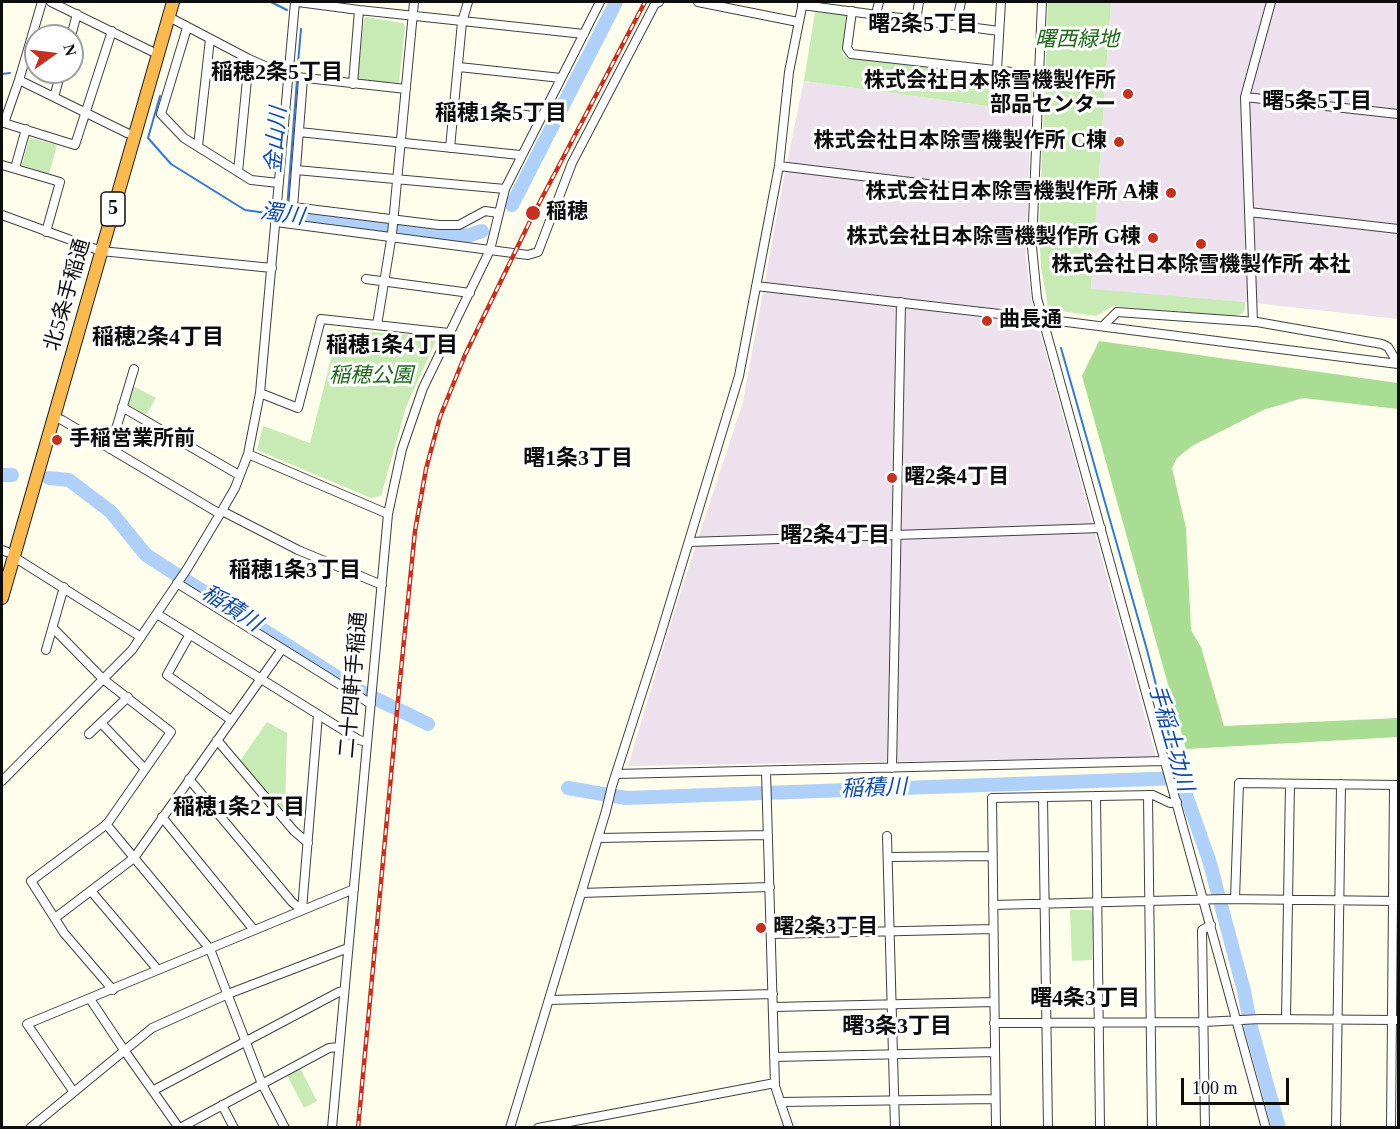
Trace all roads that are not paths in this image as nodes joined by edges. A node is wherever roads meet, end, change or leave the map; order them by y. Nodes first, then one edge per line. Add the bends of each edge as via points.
1 (42, 2) edge
2 (51, 2) edge
3 (165, 2) edge
4 (173, 2) edge
5 (296, 2) edge
6 (414, 2) edge
7 (468, 2) edge
8 (600, 2) edge
9 (659, 2) edge
10 (698, 2) edge
11 (879, 2) edge
12 (919, 2) edge
13 (961, 2) edge
14 (1000, 2) edge
15 (1042, 2) edge
16 (1271, 2) edge
17 (803, 3) edge
18 (838, 6) edge
19 (359, 10) junction
20 (852, 11) junction
21 (77, 14) junction
22 (876, 14) junction
23 (412, 16) junction
24 (169, 17) junction
25 (916, 20) junction
26 (462, 22) junction
27 (798, 22) junction
28 (74, 24) edge
29 (956, 25) junction
30 (187, 28) junction
31 (112, 31) junction
32 (999, 31) junction
33 (584, 34) junction
34 (210, 39) junction
35 (151, 51) junction
36 (249, 59) junction
37 (459, 67) junction
38 (997, 70) junction
39 (1039, 75) junction
40 (297, 78) junction
41 (561, 78) junction
42 (19, 80) junction
43 (58, 84) edge
44 (353, 84) junction
45 (406, 88) junction
46 (54, 97) junction
47 (1245, 97) junction
48 (455, 106) junction
49 (85, 112) junction
50 (1398, 114) edge
51 (541, 117) junction
52 (26, 129) junction
53 (128, 132) junction
54 (299, 132) junction
55 (401, 143) junction
56 (198, 146) junction
57 (450, 148) junction
58 (520, 155) junction
59 (2, 165) edge
60 (779, 166) junction
61 (15, 168) junction
62 (296, 170) junction
63 (238, 172) junction
64 (397, 180) junction
65 (279, 183) junction
66 (505, 189) junction
67 (1034, 198) junction
68 (1249, 212) junction
69 (498, 213) junction
70 (2, 215) edge
71 (276, 216) junction
72 (393, 222) junction
73 (1398, 229) edge
74 (46, 232) junction
75 (392, 236) junction
76 (97, 250) junction
77 (490, 250) junction
78 (272, 268) junction
79 (366, 279) dead end
80 (385, 281) junction
81 (756, 286) junction
82 (470, 293) junction
83 (901, 302) junction
84 (1043, 319) junction
85 (1253, 322) junction
86 (377, 325) junction
87 (1103, 326) junction
88 (449, 333) junction
89 (1398, 364) edge
90 (134, 369) dead end
91 (260, 393) junction
92 (122, 407) junction
93 (54, 417) junction
94 (110, 449) junction
95 (248, 454) junction
96 (239, 475) junction
97 (221, 513) junction
98 (388, 514) junction
99 (1101, 528) junction
100 (897, 534) junction
101 (689, 542) junction
102 (7, 553) edge
103 (2, 570) edge
104 (178, 582) junction
105 (382, 585) junction
106 (64, 587) junction
107 (2, 598) edge
108 (157, 614) junction
109 (52, 628) junction
110 (190, 634) junction
111 (141, 637) junction
112 (282, 649) junction
113 (46, 650) dead end
114 (260, 678) junction
115 (103, 679) junction
116 (128, 697) junction
117 (371, 702) junction
118 (318, 715) junction
119 (231, 720) junction
120 (101, 723) junction
121 (89, 734) dead end
122 (217, 740) junction
123 (367, 742) junction
124 (1165, 762) junction
125 (892, 768) junction
126 (145, 769) junction
127 (766, 771) junction
128 (616, 774) junction
129 (189, 779) junction
130 (2, 781) edge
131 (1290, 784) junction
132 (1341, 784) junction
133 (1396, 784) edge
134 (1148, 795) junction
135 (1096, 796) junction
136 (1043, 797) junction
137 (1177, 802) junction
138 (162, 817) junction
139 (106, 824) junction
140 (768, 835) junction
141 (887, 836) dead end
142 (598, 838) junction
143 (308, 843) junction
144 (992, 856) junction
145 (888, 857) junction
146 (134, 858) junction
147 (770, 887) junction
148 (354, 889) junction
149 (91, 891) junction
150 (581, 893) junction
151 (1231, 899) junction
152 (1207, 900) junction
153 (1287, 900) junction
154 (1339, 901) junction
155 (1396, 901) edge
156 (1150, 902) junction
157 (1045, 903) junction
158 (1097, 903) junction
159 (993, 905) junction
160 (302, 910) junction
161 (55, 918) junction
162 (1211, 925) junction
163 (993, 929) junction
164 (254, 930) junction
165 (890, 932) junction
166 (771, 934) junction
167 (348, 948) junction
168 (210, 949) junction
169 (158, 970) junction
170 (113, 990) junction
171 (344, 991) junction
172 (228, 994) junction
173 (773, 994) junction
174 (90, 999) junction
175 (549, 1000) junction
176 (994, 1002) junction
177 (892, 1005) junction
178 (773, 1007) junction
179 (1286, 1019) junction
180 (1240, 1020) junction
181 (1337, 1020) junction
182 (1395, 1020) edge
183 (1046, 1022) junction
184 (1098, 1022) junction
185 (1152, 1022) junction
186 (1204, 1022) junction
187 (994, 1023) junction
188 (246, 1041) junction
189 (339, 1047) junction
190 (124, 1050) junction
191 (995, 1052) junction
192 (893, 1054) junction
193 (774, 1057) junction
194 (775, 1083) junction
195 (262, 1084) junction
196 (154, 1090) junction
197 (73, 1091) junction
198 (995, 1099) junction
199 (894, 1101) junction
200 (780, 1102) junction
201 (222, 1105) junction
202 (30, 1128) edge
203 (180, 1128) edge
204 (234, 1128) edge
205 (285, 1128) edge
206 (332, 1128) edge
207 (510, 1128) edge
208 (538, 1128) edge
209 (789, 1128) edge
210 (895, 1128) edge
211 (996, 1128) edge
212 (1048, 1128) edge
213 (1100, 1128) edge
214 (1152, 1128) edge
215 (1205, 1128) edge
216 (1266, 1128) edge
217 (1336, 1128) edge
218 (1391, 1128) edge

1 - 42 street
2 - 21 street
3 - 35 highway, 北5条手稲通 / 5
4 - 24 highway, 北5条手稲通 / 5
5 - 19 street
5 - 40 street
6 - 23 street
7 - 26 street
8 - 33 street, 二十四軒手稲通
9 - 77 street via 572,163 538,252 528,255
10 - 27 street
11 - 22 street
12 - 25 street
13 - 29 street
14 - 32 street
15 - 39 street
16 - 47 street
17 - 18 street
17 - 27 street
18 - 20 street
19 - 23 street
19 - 44 street
20 - 22 street
20 - 38 street via 847,48 852,54
21 - 28 street
21 - 31 street
22 - 25 street
23 - 26 street
23 - 45 street
24 - 30 street
24 - 76 highway, 北5条手稲通 / 5
25 - 29 street
26 - 33 street
26 - 37 street
27 - 60 street
29 - 32 street
30 - 34 street
30 - 56 street via 161,114 184,138
31 - 35 street
31 - 49 street
32 - 38 street
33 - 41 street, 二十四軒手稲通
34 - 36 street
34 - 56 street
35 - 53 highway, 北5条手稲通 / 5
36 - 40 street
36 - 63 street
37 - 41 street
37 - 48 street
38 - 39 street
39 - 67 street
40 - 44 street
40 - 54 street
40 - 65 street
41 - 51 street, 二十四軒手稲通
42 - 46 street
42 - 52 street via 4,123
43 - 46 street
44 - 45 street
45 - 55 street
46 - 49 street
47 - 50 street
47 - 68 street
48 - 51 street
48 - 57 street
49 - 52 street via 75,145
49 - 53 street
51 - 58 street, 二十四軒手稲通
52 - 61 street
53 - 76 highway, 北5条手稲通 / 5
54 - 55 street
54 - 62 street
55 - 57 street
55 - 64 street
56 - 63 street
57 - 58 street
58 - 66 street, 二十四軒手稲通
59 - 61 street
60 - 67 street
60 - 81 street
61 - 74 street via 60,182
62 - 64 street
62 - 72 street via 293,207
63 - 65 street via 251,180
64 - 66 street
64 - 72 street
65 - 71 street
66 - 69 street, 二十四軒手稲通
67 - 84 street via 1032,247
68 - 73 street
68 - 85 street
69 - 72 street via 485,211 459,225
69 - 77 street, 二十四軒手稲通
70 - 74 street
71 - 75 street
71 - 78 street
72 - 75 street
74 - 76 street
75 - 77 street
75 - 80 street
76 - 78 street
76 - 93 highway, 北5条手稲通 / 5
76 - 102 highway, 北5条手稲通 / 5
77 - 82 street, 二十四軒手稲通
78 - 91 street
79 - 80 street
80 - 82 street
80 - 86 street
81 - 83 street
81 - 101 street via 739,376
82 - 88 street, 二十四軒手稲通
83 - 84 street
83 - 100 street
84 - 87 street
84 - 99 street
85 - 87 street via 1117,312
85 - 89 street via 1382,344
86 - 88 street
86 - 91 street via 321,319 298,408
87 - 89 street
88 - 98 street, 二十四軒手稲通 via 423,387 402,449
90 - 92 street
91 - 95 street
92 - 94 street
92 - 96 street
93 - 94 street
93 - 102 highway, 北5条手稲通 / 5
94 - 97 street
95 - 96 street
95 - 98 street
96 - 97 street
97 - 104 street
97 - 105 street
98 - 105 street, 二十四軒手稲通
99 - 100 street
99 - 124 street
100 - 101 street
100 - 125 street
101 - 128 street
102 - 103 highway, 北5条手稲通 / 5
102 - 106 street
102 - 107 highway, 北5条手稲通 / 5
104 - 108 street
104 - 112 street
105 - 117 street, 二十四軒手稲通
106 - 109 street
106 - 111 street
108 - 110 street
108 - 111 street
109 - 113 street
109 - 115 street
110 - 114 street
110 - 119 street via 167,675
111 - 115 street
112 - 114 street
112 - 117 street
114 - 118 street
114 - 119 street
115 - 116 street
115 - 130 street
116 - 120 street
116 - 126 street via 171,732
117 - 123 street, 二十四軒手稲通
118 - 123 street
118 - 143 street
119 - 122 street
120 - 121 street
120 - 126 street
122 - 129 street
122 - 143 street
123 - 148 street, 二十四軒手稲通
124 - 125 street
124 - 137 street
125 - 127 street
126 - 139 street
127 - 128 street
127 - 140 street
128 - 142 street
129 - 138 street
129 - 160 street
131 - 132 street
131 - 151 street via 1239,783
131 - 153 street
132 - 133 street
132 - 154 street
133 - 155 street
134 - 135 street
134 - 137 street
134 - 156 street
135 - 136 street
135 - 158 street
136 - 144 street via 992,798
136 - 157 street
137 - 152 street
138 - 146 street
138 - 164 street
139 - 146 street
139 - 161 street via 31,880
140 - 142 street
140 - 147 street
141 - 145 street
142 - 150 street
143 - 160 street
144 - 145 street
144 - 159 street
145 - 165 street
146 - 149 street
146 - 168 street
147 - 150 street
147 - 166 street
148 - 160 street
148 - 167 street, 二十四軒手稲通
149 - 161 street
149 - 169 street
150 - 175 street
151 - 152 street
151 - 153 street
152 - 156 street
152 - 162 street
153 - 154 street
153 - 179 street
154 - 155 street
154 - 181 street
155 - 182 street
156 - 158 street
156 - 185 street
157 - 158 street
157 - 159 street
157 - 183 street
158 - 184 street
159 - 163 street
160 - 164 street
161 - 170 street
162 - 180 street
162 - 186 street via 1202,930
163 - 165 street
163 - 176 street
164 - 168 street
165 - 166 street
165 - 177 street
166 - 173 street
167 - 171 street, 二十四軒手稲通
167 - 172 street
168 - 169 street
168 - 172 street
169 - 170 street
170 - 174 street
171 - 188 street
171 - 189 street, 二十四軒手稲通
172 - 188 street
172 - 190 street via 152,1028
173 - 175 street
173 - 178 street
174 - 190 street
174 - 197 street via 27,1024
175 - 207 street
176 - 177 street
176 - 187 street
177 - 178 street
177 - 192 street
178 - 193 street
179 - 180 street
179 - 181 street
180 - 186 street
180 - 216 street
181 - 182 street
181 - 217 street
182 - 218 street
183 - 184 street
183 - 187 street
183 - 212 street
184 - 185 street
184 - 213 street
185 - 186 street
185 - 214 street
186 - 215 street
187 - 191 street
188 - 195 street
188 - 196 street
189 - 195 street via 329,1048
189 - 206 street, 二十四軒手稲通
190 - 196 street
190 - 197 street
191 - 192 street
191 - 198 street
192 - 193 street
192 - 199 street
193 - 194 street
194 - 200 street
194 - 208 street
195 - 201 street
195 - 205 street
196 - 203 street
197 - 202 street
198 - 199 street
198 - 211 street
199 - 200 street
199 - 210 street
200 - 209 street
201 - 203 street
201 - 204 street

